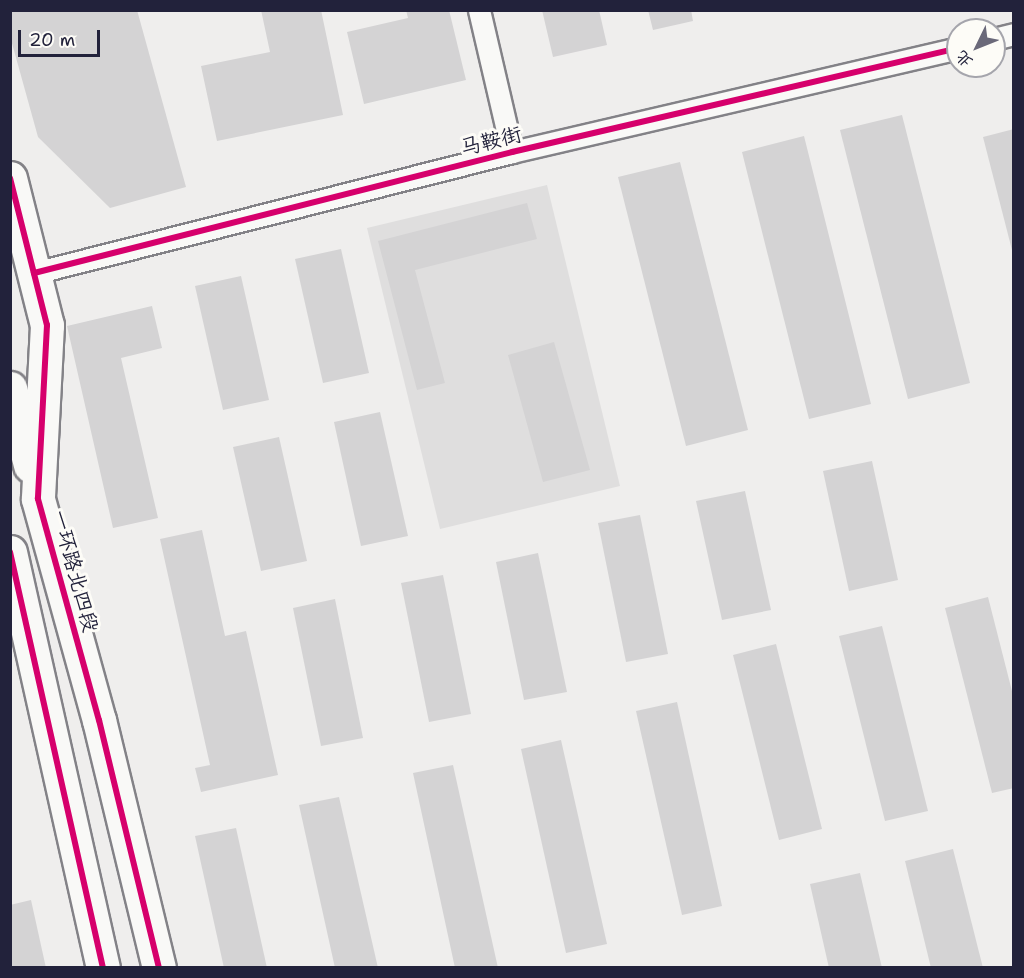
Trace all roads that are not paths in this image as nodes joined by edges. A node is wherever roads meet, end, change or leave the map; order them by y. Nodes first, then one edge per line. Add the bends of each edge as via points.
1 (479, 10) edge
2 (946, 51) edge
3 (512, 152) junction
4 (10, 178) edge
5 (34, 273) junction
6 (10, 388) edge
7 (38, 499) junction
8 (10, 552) edge
9 (103, 968) edge
10 (159, 968) edge

1 - 3 street
2 - 3 street, 马鞍街
3 - 5 street, 马鞍街
4 - 5 main road, 一环路北四段
5 - 7 main road, 一环路北四段 via 47,325
6 - 7 main road
7 - 10 main road, 一环路北四段 via 99,720
8 - 9 main road

